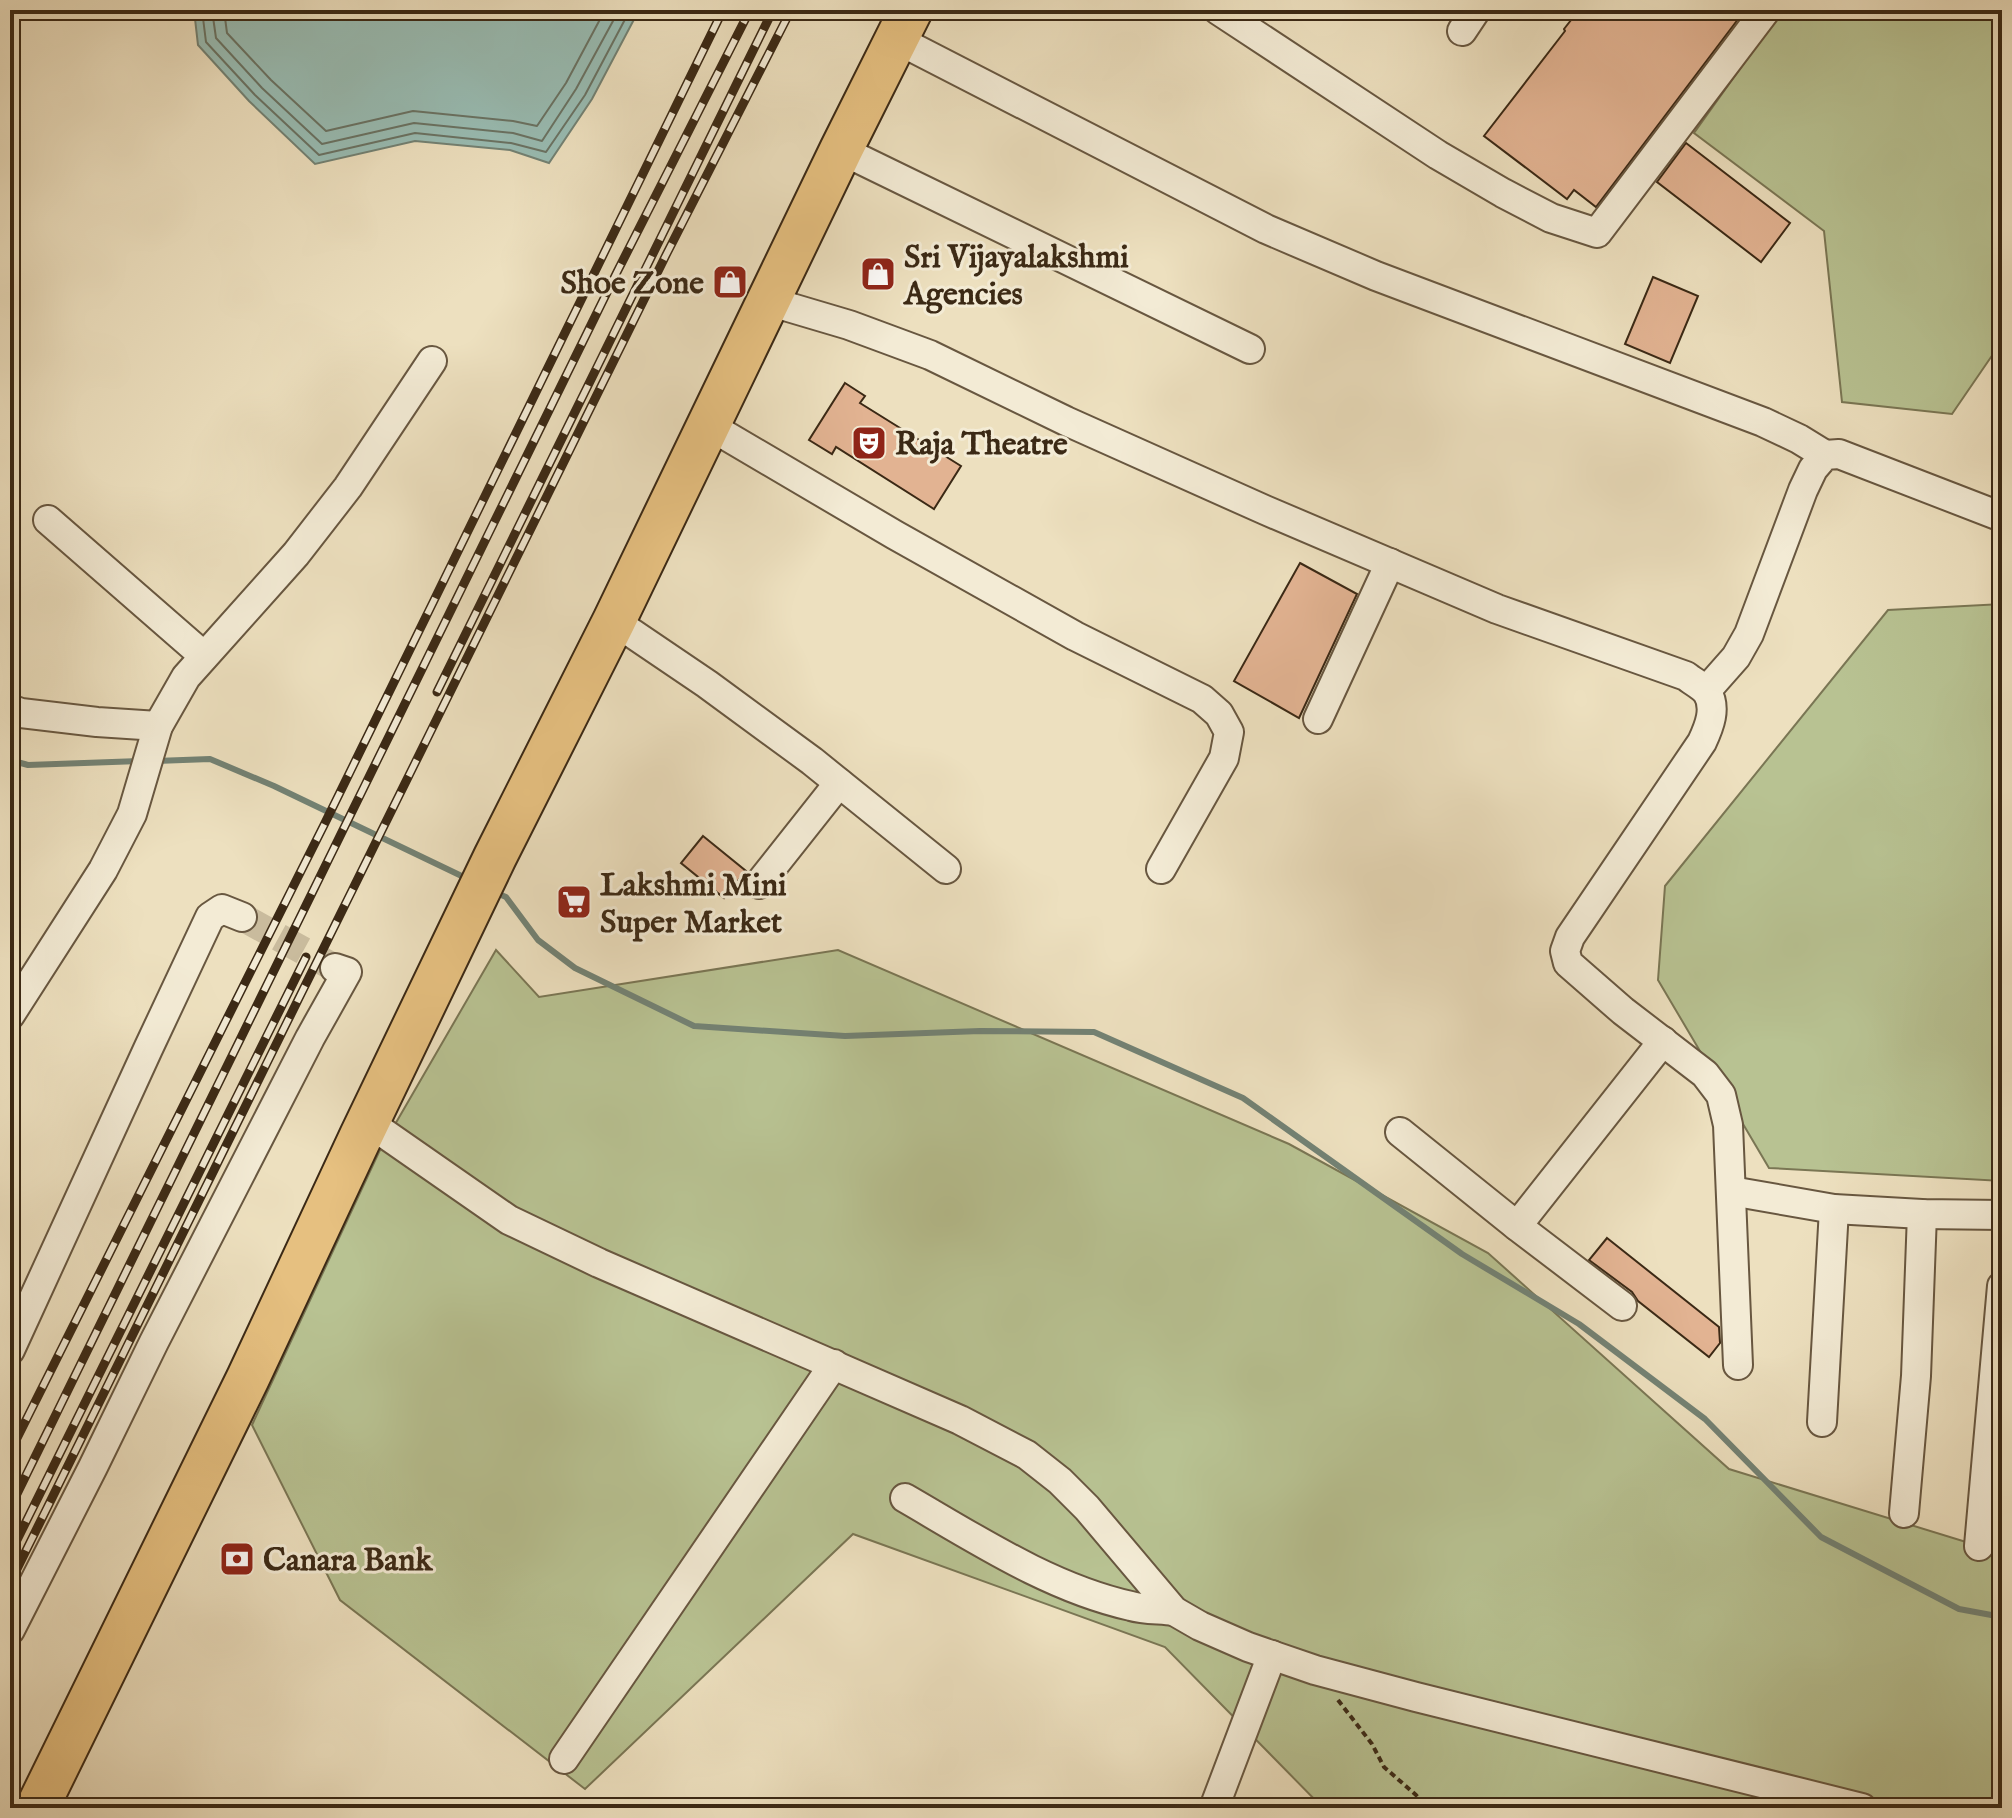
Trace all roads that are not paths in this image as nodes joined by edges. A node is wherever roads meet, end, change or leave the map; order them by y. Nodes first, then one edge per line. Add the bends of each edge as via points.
1 (1218, 10) edge
2 (1766, 10) edge
3 (903, 24) edge
4 (841, 150) junction
5 (768, 301) junction
6 (1250, 349) dead end
7 (432, 361) dead end
8 (708, 425) junction
9 (1825, 455) junction
10 (2002, 517) edge
11 (48, 520) dead end
12 (1390, 563) junction
13 (614, 621) junction
14 (204, 656) junction
15 (1706, 691) junction
16 (10, 709) edge
17 (1318, 719) dead end
18 (156, 736) junction
19 (839, 783) junction
20 (946, 869) dead end
21 (1161, 869) dead end
22 (759, 884) dead end
23 (242, 917) tunnel mouth
24 (335, 968) dead end
25 (10, 1015) edge
26 (1663, 1041) junction
27 (368, 1122) junction
28 (1400, 1132) dead end
29 (1731, 1191) junction
30 (1834, 1209) junction
31 (1922, 1214) junction
32 (2002, 1215) edge
33 (1517, 1226) junction
34 (2002, 1286) edge
35 (1622, 1306) dead end
36 (10, 1350) edge
37 (834, 1364) junction
38 (1738, 1365) dead end
39 (1822, 1422) dead end
40 (905, 1498) dead end
41 (1904, 1513) dead end
42 (1979, 1546) dead end
43 (1174, 1611) junction
44 (10, 1630) edge
45 (1272, 1655) junction
46 (564, 1759) dead end
47 (37, 1808) edge
48 (1214, 1808) edge
49 (1862, 1808) edge

1 - 2 street via 1490,186 1551,218 1597,233
3 - 4 highway
3 - 9 street via 1266,229 1763,422
4 - 5 highway
4 - 6 street
5 - 8 highway
5 - 12 street via 930,355 1066,421
7 - 14 street via 296,554
8 - 13 highway
8 - 21 street via 1075,636 1202,699 1219,714 1229,732 1224,758
9 - 10 street via 1839,454
9 - 15 street via 1803,490 1749,634
11 - 14 street
12 - 15 street via 1497,609 1686,676
12 - 17 street
13 - 19 street
13 - 27 highway
14 - 18 street via 186,677
15 - 26 street via 1712,707 1702,742 1565,951 1577,972
16 - 18 street
18 - 25 street via 132,814 103,870
19 - 20 street
19 - 22 street
23 - 36 street via 222,909 210,917
24 - 44 street via 347,972
26 - 29 street via 1705,1074 1721,1095
26 - 33 street
27 - 37 street via 509,1220
27 - 47 highway
28 - 33 street
29 - 30 street
29 - 38 street
30 - 31 street
30 - 39 street
31 - 32 street
31 - 41 street
33 - 35 street
34 - 42 street
37 - 43 street via 1027,1455 1087,1508
37 - 46 street
40 - 43 street via 1045,1576 1133,1607
43 - 45 street
45 - 48 street
45 - 49 street via 1432,1701

